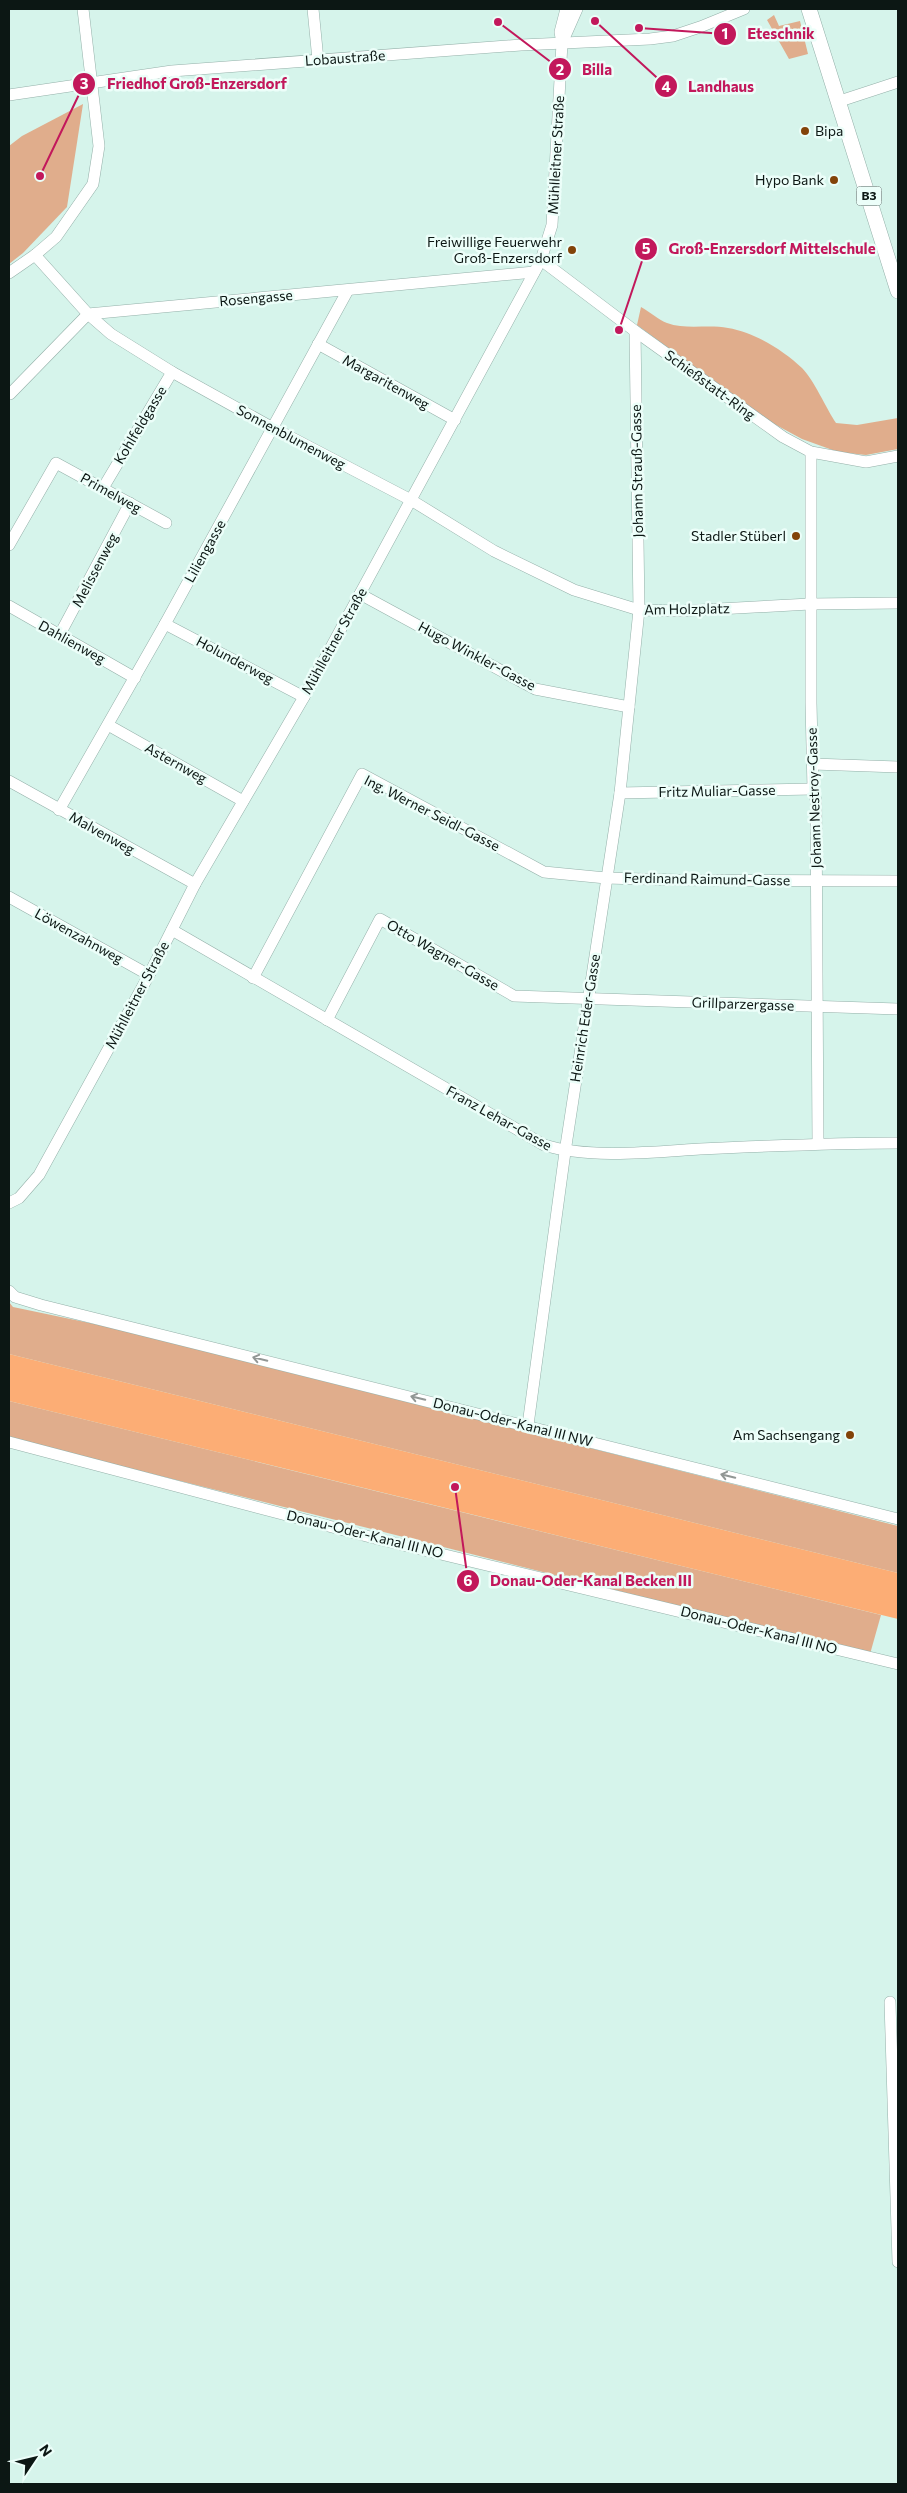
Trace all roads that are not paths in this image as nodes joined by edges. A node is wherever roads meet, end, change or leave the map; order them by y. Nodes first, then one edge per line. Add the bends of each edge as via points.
1 (83, 9) edge
2 (313, 9) edge
3 (566, 9) edge
4 (577, 9) edge
5 (744, 9) edge
6 (809, 9) edge
7 (562, 43) junction
8 (318, 60) junction
9 (898, 82) edge
10 (91, 84) junction
11 (9, 95) edge
12 (840, 102) junction
13 (35, 255) junction
14 (541, 260) junction
15 (534, 272) junction
16 (9, 273) edge
17 (348, 290) junction
18 (898, 291) edge
19 (88, 314) junction
20 (635, 331) junction
21 (318, 344) junction
22 (172, 372) junction
23 (10, 394) dead end
24 (455, 420) junction
25 (273, 428) junction
26 (811, 452) junction
27 (898, 456) edge
28 (103, 488) junction
29 (411, 500) junction
30 (130, 503) junction
31 (166, 523) dead end
32 (9, 545) edge
33 (360, 594) junction
34 (898, 603) edge
35 (810, 604) junction
36 (9, 606) edge
37 (638, 610) junction
38 (165, 624) junction
39 (59, 636) junction
40 (135, 678) junction
41 (304, 697) junction
42 (629, 707) junction
43 (108, 725) junction
44 (813, 764) junction
45 (898, 766) edge
46 (9, 782) edge
47 (813, 789) junction
48 (620, 793) junction
49 (243, 801) junction
50 (59, 810) junction
51 (606, 878) junction
52 (817, 880) junction
53 (898, 881) edge
54 (195, 884) junction
55 (9, 897) edge
56 (172, 930) junction
57 (150, 974) junction
58 (253, 978) junction
59 (587, 1000) junction
60 (816, 1006) junction
61 (898, 1010) edge
62 (327, 1020) junction
63 (898, 1143) edge
64 (818, 1144) junction
65 (564, 1152) junction
66 (9, 1203) edge
67 (9, 1290) edge
68 (528, 1425) junction
69 (9, 1442) edge
70 (898, 1518) edge
71 (898, 1664) edge
72 (890, 2002) dead end
73 (898, 2262) edge

1 - 10 street
2 - 8 street
3 - 7 street, Mühlleitner Straße via 560,32
4 - 7 street
5 - 7 street, Lobaustraße via 673,36
6 - 12 main road, B3
7 - 8 street, Lobaustraße
7 - 14 street, Mühlleitner Straße via 552,225
8 - 10 street, Lobaustraße via 172,72
9 - 12 street
10 - 11 street, Lobaustraße
10 - 13 street via 99,146 93,184 56,237
12 - 18 main road, B3
13 - 16 street
13 - 19 street
14 - 15 street, Mühlleitner Straße
14 - 20 street, Schießstatt-Ring
15 - 17 street, Rosengasse
15 - 24 street, Mühlleitner Straße
17 - 19 street, Rosengasse
17 - 21 street, Liliengasse
19 - 22 street, Kohlfeldgasse via 111,334
19 - 23 street
20 - 26 street, Schießstatt-Ring via 783,437
20 - 37 street, Johann Strauß-Gasse
21 - 24 street, Margaritenweg
21 - 25 street, Liliengasse
22 - 25 street, Sonnenblumenweg
22 - 28 street, Kohlfeldgasse
24 - 29 street, Mühlleitner Straße
25 - 29 street, Sonnenblumenweg
25 - 38 street, Liliengasse
26 - 27 street, Schießstatt-Ring via 866,462
26 - 35 street, Johann Nestroy-Gasse
28 - 30 street, Primelweg
28 - 32 street, Primelweg via 56,463
29 - 33 street, Mühlleitner Straße
29 - 37 street, Am Holzplatz via 512,560 574,590
30 - 31 street, Primelweg
30 - 39 street, Melissenweg
33 - 41 street, Mühlleitner Straße
33 - 42 street, Hugo Winkler-Gasse via 536,689
34 - 35 street, Am Holzplatz
35 - 37 street, Am Holzplatz via 682,611
35 - 44 street, Johann Nestroy-Gasse
36 - 39 street, Dahlienweg
37 - 42 street, Heinrich Eder-Gasse
38 - 40 street, Liliengasse
38 - 41 street, Holunderweg
39 - 40 street, Dahlienweg
40 - 43 street, Liliengasse
41 - 49 street, Mühlleitner Straße
42 - 48 street, Heinrich Eder-Gasse
43 - 49 street, Asternweg
43 - 50 street, Liliengasse
44 - 45 street
44 - 47 street, Johann Nestroy-Gasse
46 - 50 street, Malvenweg
47 - 48 street, Fritz Muliar-Gasse
47 - 52 street, Johann Nestroy-Gasse
48 - 51 street, Heinrich Eder-Gasse
49 - 54 street, Mühlleitner Straße
50 - 54 street, Malvenweg
51 - 52 street, Ferdinand Raimund-Gasse
51 - 58 street, Ing. Werner Seidl-Gasse via 544,872 362,774
51 - 59 street, Heinrich Eder-Gasse
52 - 53 street, Ferdinand Raimund-Gasse
52 - 60 street, Johann Nestroy-Gasse
54 - 56 street, Mühlleitner Straße
55 - 57 street, Löwenzahnweg
56 - 57 street, Mühlleitner Straße
56 - 58 street, Franz Lehar-Gasse
57 - 66 street, Mühlleitner Straße via 38,1175 19,1198
58 - 62 street, Franz Lehar-Gasse
59 - 60 street, Grillparzergasse
59 - 62 street, Otto Wagner-Gasse via 514,996 380,919
59 - 65 street, Heinrich Eder-Gasse
60 - 61 street, Grillparzergasse
60 - 64 street, Johann Nestroy-Gasse
62 - 65 street, Franz Lehar-Gasse via 544,1145
63 - 64 street, Franz Lehar-Gasse
64 - 65 street, Franz Lehar-Gasse
65 - 68 street, Heinrich Eder-Gasse
68 -> 67 street, Donau-Oder-Kanal III NW via 41,1306 14,1296
70 -> 68 street, Donau-Oder-Kanal III NW
69 - 71 street, Donau-Oder-Kanal III NO via 374,1538
72 - 73 street

